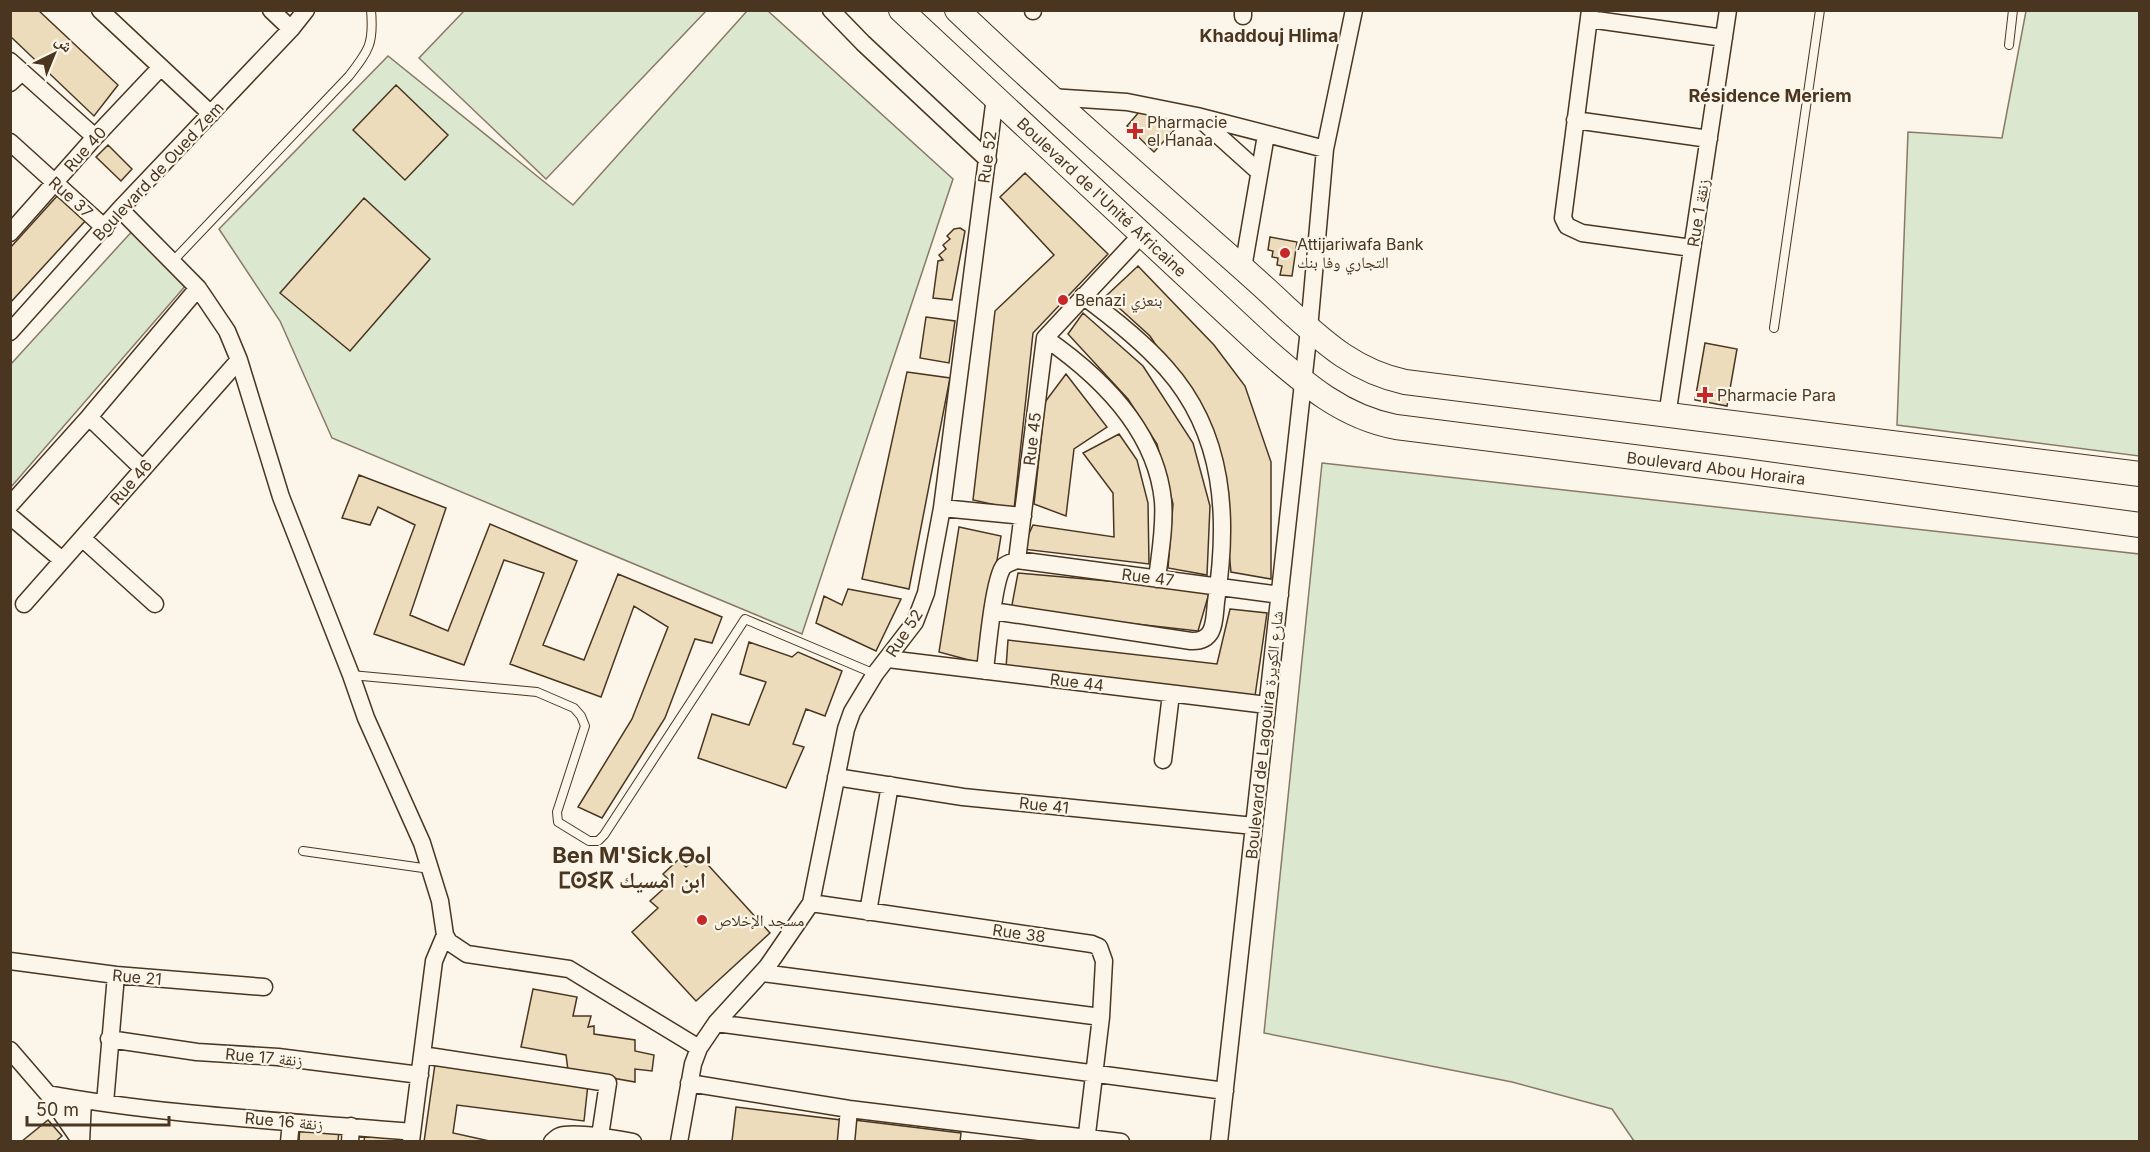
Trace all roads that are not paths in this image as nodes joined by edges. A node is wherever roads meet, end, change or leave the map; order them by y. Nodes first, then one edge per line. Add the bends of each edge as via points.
1 (100, 10) edge
2 (272, 10) edge
3 (306, 10) edge
4 (371, 10) edge
5 (831, 10) edge
6 (901, 10) edge
7 (957, 10) edge
8 (1354, 10) edge
9 (1728, 10) edge
10 (1820, 10) edge
11 (2013, 10) edge
12 (1589, 15) edge
13 (291, 29) junction
14 (1724, 38) junction
15 (2009, 45) dead end
16 (161, 67) junction
17 (14, 72) edge
18 (995, 96) junction
19 (1049, 97) junction
20 (211, 114) junction
21 (1197, 116) junction
22 (1575, 120) junction
23 (1266, 135) junction
24 (94, 137) junction
25 (1709, 139) junction
26 (10, 142) edge
27 (1325, 149) junction
28 (988, 160) junction
29 (1259, 172) junction
30 (54, 183) junction
31 (120, 209) junction
32 (105, 228) junction
33 (10, 233) edge
34 (1142, 234) junction
35 (1692, 248) junction
36 (173, 261) junction
37 (1243, 268) junction
38 (198, 288) junction
39 (1083, 296) junction
40 (1774, 328) dead end
41 (1309, 329) junction
42 (10, 332) edge
43 (1045, 338) junction
44 (239, 360) junction
45 (1303, 382) junction
46 (1667, 416) junction
47 (90, 417) junction
48 (143, 469) junction
49 (2139, 474) edge
50 (10, 506) edge
51 (942, 508) junction
52 (10, 516) edge
53 (1023, 516) junction
54 (2139, 525) edge
55 (82, 538) junction
56 (1017, 560) junction
57 (62, 561) junction
58 (1158, 579) junction
59 (1219, 587) junction
60 (1280, 595) junction
61 (24, 604) dead end
62 (156, 604) dead end
63 (993, 611) junction
64 (888, 659) junction
65 (985, 670) junction
66 (875, 674) junction
67 (351, 675) junction
68 (1171, 694) junction
69 (1267, 705) junction
70 (1162, 760) dead end
71 (836, 777) junction
72 (890, 786) junction
73 (1254, 826) junction
74 (303, 851) dead end
75 (431, 870) junction
76 (811, 903) junction
77 (868, 912) junction
78 (445, 935) junction
79 (10, 961) edge
80 (762, 973) junction
81 (116, 975) junction
82 (264, 987) dead end
83 (1101, 1017) junction
84 (717, 1023) junction
85 (109, 1039) junction
86 (699, 1048) junction
87 (10, 1050) edge
88 (422, 1055) junction
89 (1094, 1073) junction
90 (420, 1075) junction
91 (689, 1083) junction
92 (1225, 1091) junction
93 (48, 1094) junction
94 (83, 1100) junction
95 (105, 1103) junction
96 (849, 1109) junction
97 (291, 1122) junction
98 (351, 1134) edge
99 (600, 1136) junction
100 (412, 1137) edge
101 (1086, 1139) edge
102 (81, 1142) edge
103 (289, 1142) edge
104 (552, 1142) edge
105 (633, 1142) edge
106 (680, 1142) edge
107 (846, 1142) edge
108 (1121, 1142) edge
109 (1219, 1142) edge

1 - 16 street
2 - 13 street
3 - 13 street, Boulevard de Oued Zem
4 - 36 lane via 367,53 350,76
5 - 28 street
6 - 18 main road, Boulevard de l'Unité Africaine
7 - 19 main road
8 - 27 street, Boulevard de Lagouira شارع الكويرة
9 - 14 street, Rue 1 زنقة
10 - 40 lane
11 - 15 lane
12 - 14 street
12 - 22 street
13 - 20 street, Boulevard de Oued Zem
14 - 25 street, Rue 1 زنقة
16 - 20 street
16 - 24 street, Rue 40
17 - 24 street
18 - 28 street, Rue 52
18 - 34 main road, Boulevard de l'Unité Africaine
19 - 21 street via 1127,102
19 - 37 main road
20 - 31 street, Boulevard de Oued Zem
21 - 23 street
21 - 29 street
22 - 25 street
22 - 35 street via 1563,218 1567,226 1582,233
23 - 27 street
23 - 29 street
24 - 30 street, Rue 40
25 - 35 street, Rue 1 زنقة
26 - 30 street, Rue 37
27 - 41 street, Boulevard de Lagouira شارع الكويرة
28 - 51 street, Rue 52
29 - 37 street
30 - 32 street, Rue 37
30 - 33 street, Rue 40
31 - 32 street, Boulevard de Oued Zem
31 - 36 street
32 - 42 street, Boulevard de Oued Zem
34 - 39 street
34 - 45 main road, Boulevard de l'Unité Africaine
35 - 46 street, Rue 1 زنقة
36 - 38 street
37 - 41 main road
38 - 44 street via 221,322
38 - 47 street
39 - 43 street
39 - 59 street via 1154,355 1179,384 1196,413 1212,449 1221,487
41 - 45 street, Boulevard de Lagouira شارع الكويرة
41 - 46 main road via 1346,358 1388,378
43 - 53 street, Rue 45
43 - 58 street via 1076,360 1109,392 1149,451 1161,485 1164,512
44 - 48 street, Rue 46
44 - 67 street via 281,497
45 - 54 main road, Boulevard Abou Horaira via 1344,410 1396,427
45 - 60 street, Boulevard de Lagouira شارع الكويرة
46 - 49 main road
47 - 48 street
47 - 50 street
48 - 55 street, Rue 46
51 - 53 street
51 - 64 street, Rue 52 via 921,608
52 - 57 street
53 - 56 street, Rue 45
55 - 57 street, Rue 46
55 - 62 street
56 - 58 street, Rue 47
56 - 63 street via 1001,572
57 - 61 street, Rue 46
58 - 59 street, Rue 47
59 - 60 street, Rue 47
59 - 63 street via 1212,629 1201,642
60 - 69 street, Boulevard de Lagouira شارع الكويرة
63 - 65 street
64 - 65 street, Rue 44
64 - 66 street, Rue 52
65 - 68 street, Rue 44
66 - 67 lane via 745,619 598,841 589,841 558,822 556,812 585,726 574,708 537,692
66 - 71 street, Rue 52 via 849,721
67 - 75 street
68 - 69 street, Rue 44
68 - 70 street
69 - 73 street, Boulevard de Lagouira شارع الكويرة
71 - 72 street, Rue 41
71 - 76 street, Rue 52
72 - 73 street, Rue 41
72 - 77 street
73 - 92 street, Boulevard de Lagouira شارع الكويرة
74 - 75 lane
75 - 78 street
76 - 77 street, Rue 38
76 - 80 street, Rue 52
77 - 83 street, Rue 38 via 1099,947 1104,961
78 - 86 street via 453,946 467,954 578,973
78 - 88 street via 434,961
79 - 81 street, Rue 21
80 - 83 street
80 - 84 street, Rue 52
81 - 82 street, Rue 21
81 - 85 street
83 - 89 street, Rue 38
84 - 86 street, Rue 52
84 - 89 street
85 - 90 street, Rue 17 زنقة
85 - 95 street
86 - 91 street, Rue 52
87 - 93 street
88 - 90 street
88 - 99 street via 608,1083
89 - 92 street
89 - 101 street, Rue 38
90 - 100 street
91 - 96 street
91 - 106 street
92 - 109 street, Boulevard de Lagouira شارع الكويرة
93 - 94 street, Rue 16 زنقة
93 - 102 street
94 - 95 street, Rue 16 زنقة
94 - 102 street
95 - 97 street, Rue 16 زنقة
96 - 101 street
96 - 107 street
97 - 98 street, Rue 16 زنقة
97 - 103 street
98 - 100 street, Rue 16 زنقة
99 - 104 street via 559,1136
99 - 105 street
101 - 108 street

